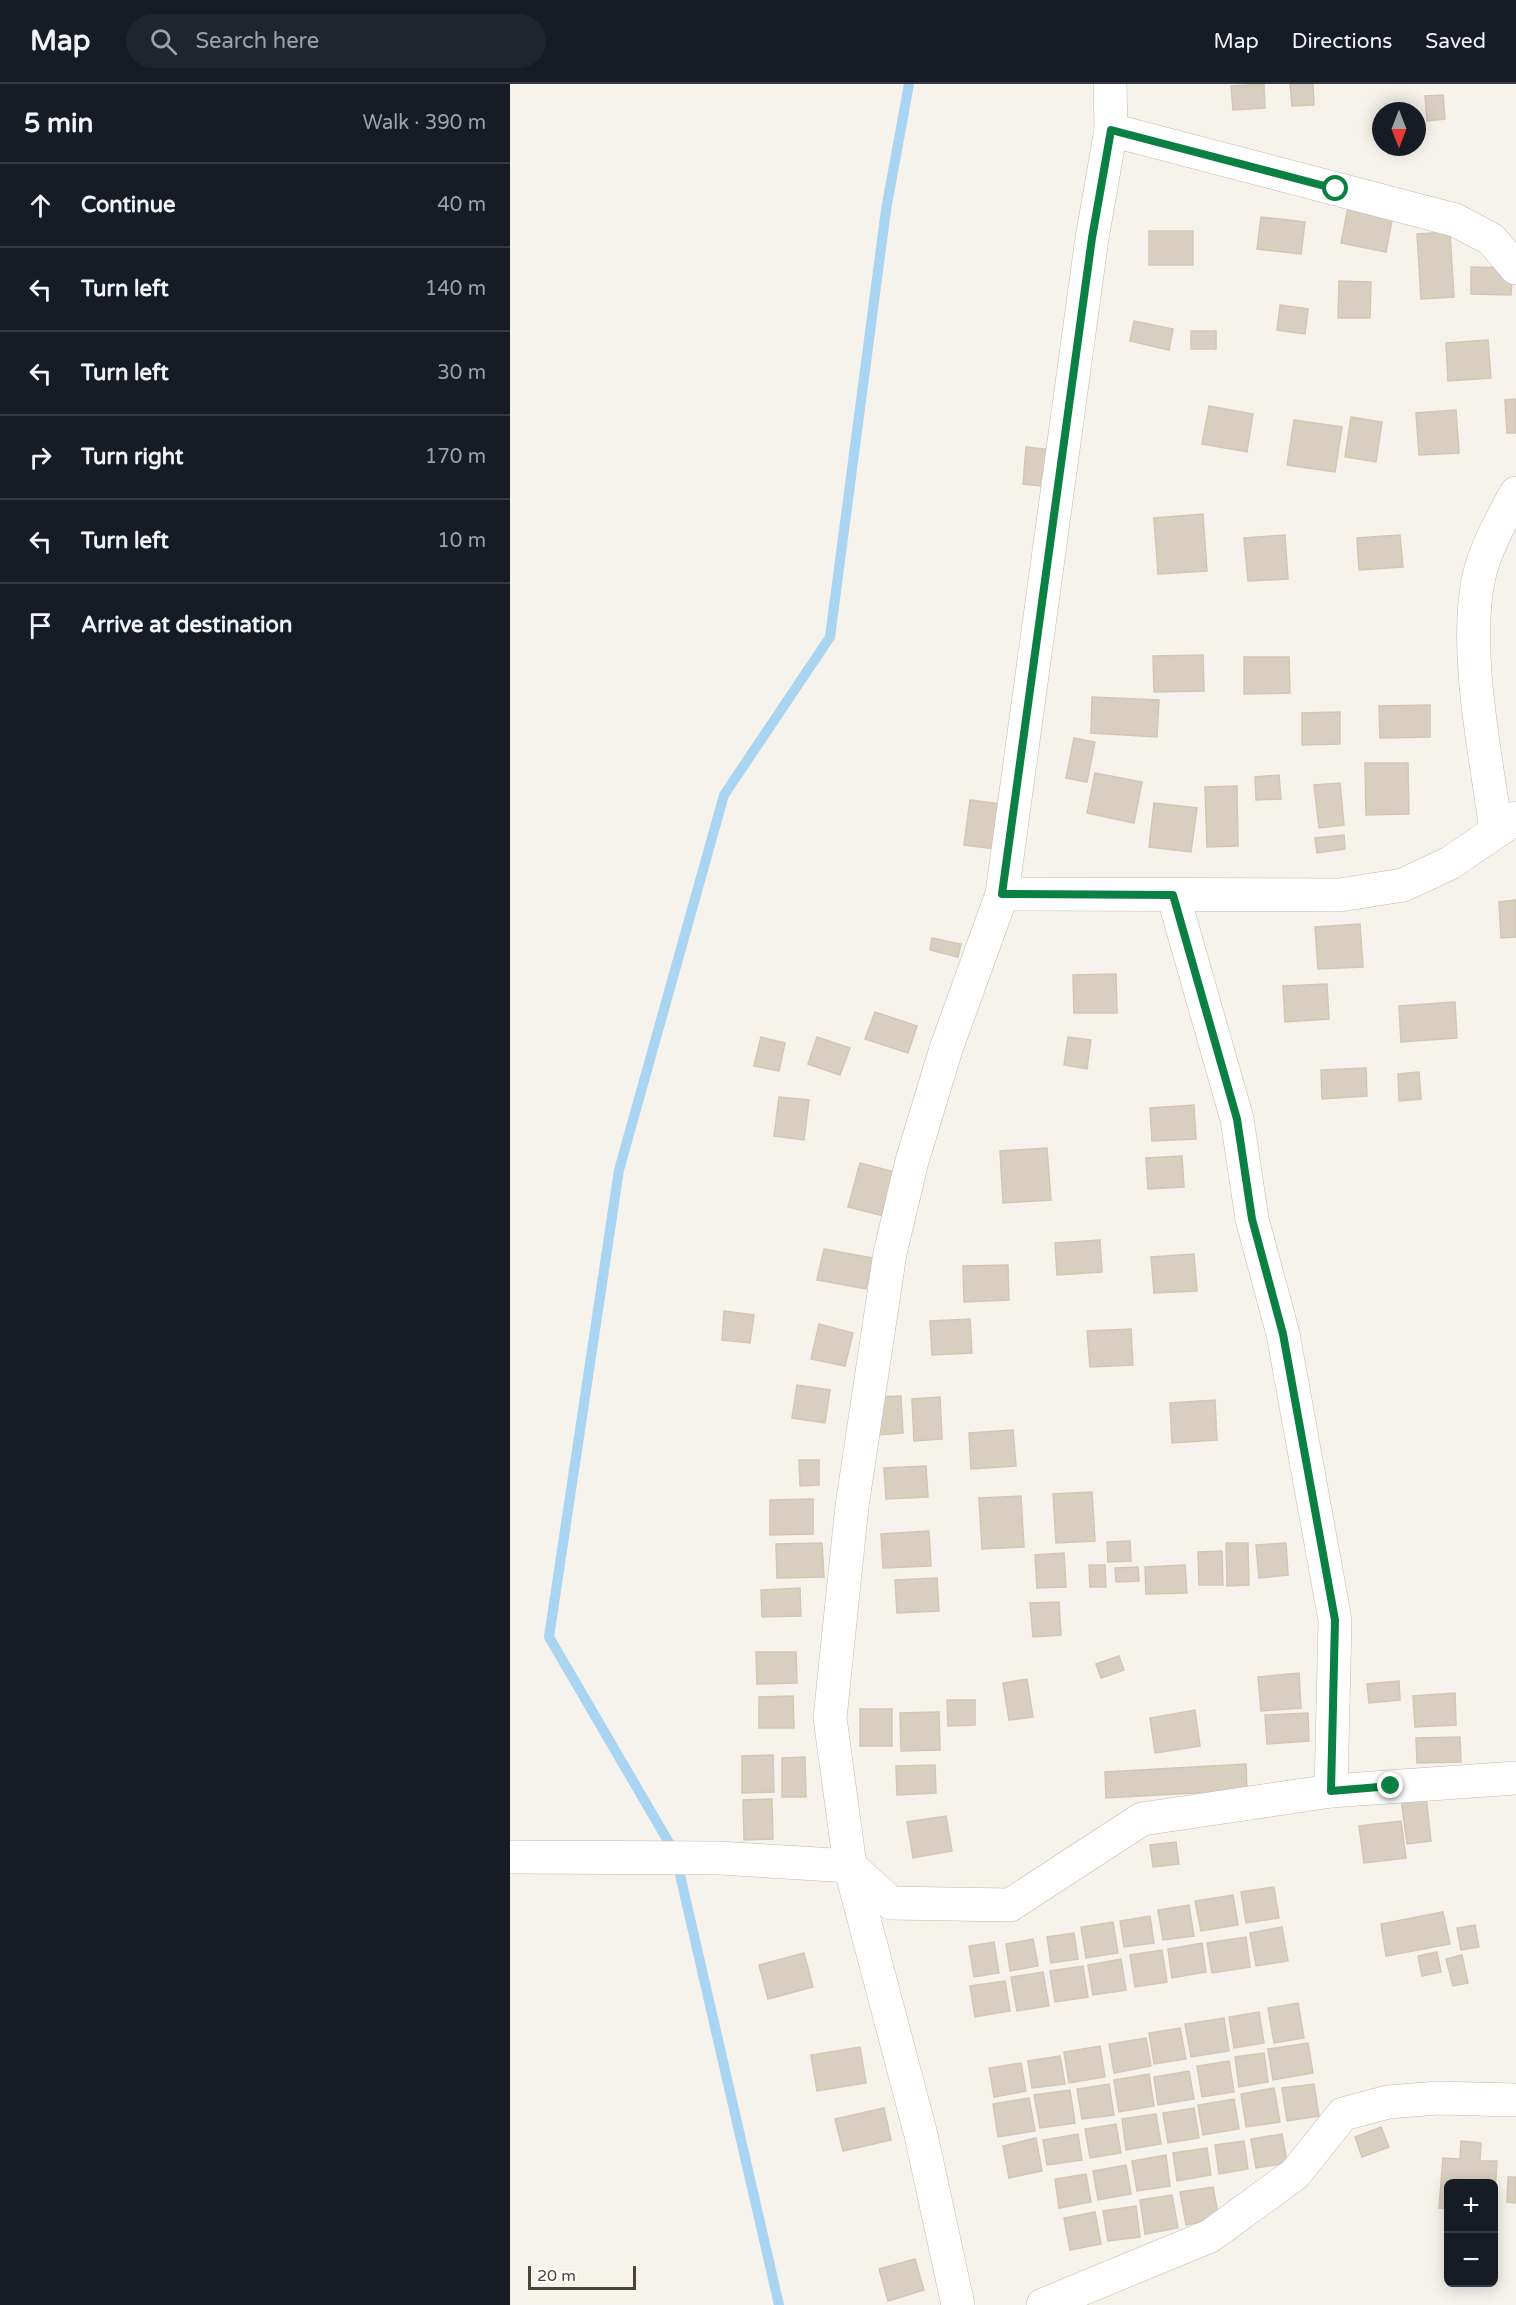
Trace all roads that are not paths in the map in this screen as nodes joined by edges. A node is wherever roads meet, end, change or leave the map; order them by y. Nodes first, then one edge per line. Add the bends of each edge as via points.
1 (1110, 84) edge
2 (1111, 130) junction
3 (1516, 268) edge
4 (1516, 493) edge
5 (1506, 824) edge
6 (1002, 894) junction
7 (1173, 895) junction
8 (1516, 1778) edge
9 (1331, 1791) junction
10 (515, 1857) edge
11 (850, 1866) junction
12 (1516, 2100) edge
13 (958, 2305) edge
14 (1042, 2305) edge

1 - 2 street
2 - 3 street via 1455,220 1491,239
2 - 6 street via 1092,238
4 - 5 street via 1479,575 1474,616 1477,683
5 - 7 street via 1450,863 1403,885 1340,895
6 - 7 street
6 - 11 street via 946,1048 912,1161 890,1253 874,1346 852,1506 830,1718
7 - 9 street via 1237,1119 1252,1219 1283,1334 1335,1620
8 - 9 street
9 - 11 street via 1142,1820 1010,1905 891,1903
10 - 11 street via 719,1857
11 - 13 street via 921,2135
12 - 14 street via 1438,2098 1388,2102 1343,2114 1295,2174 1210,2236

